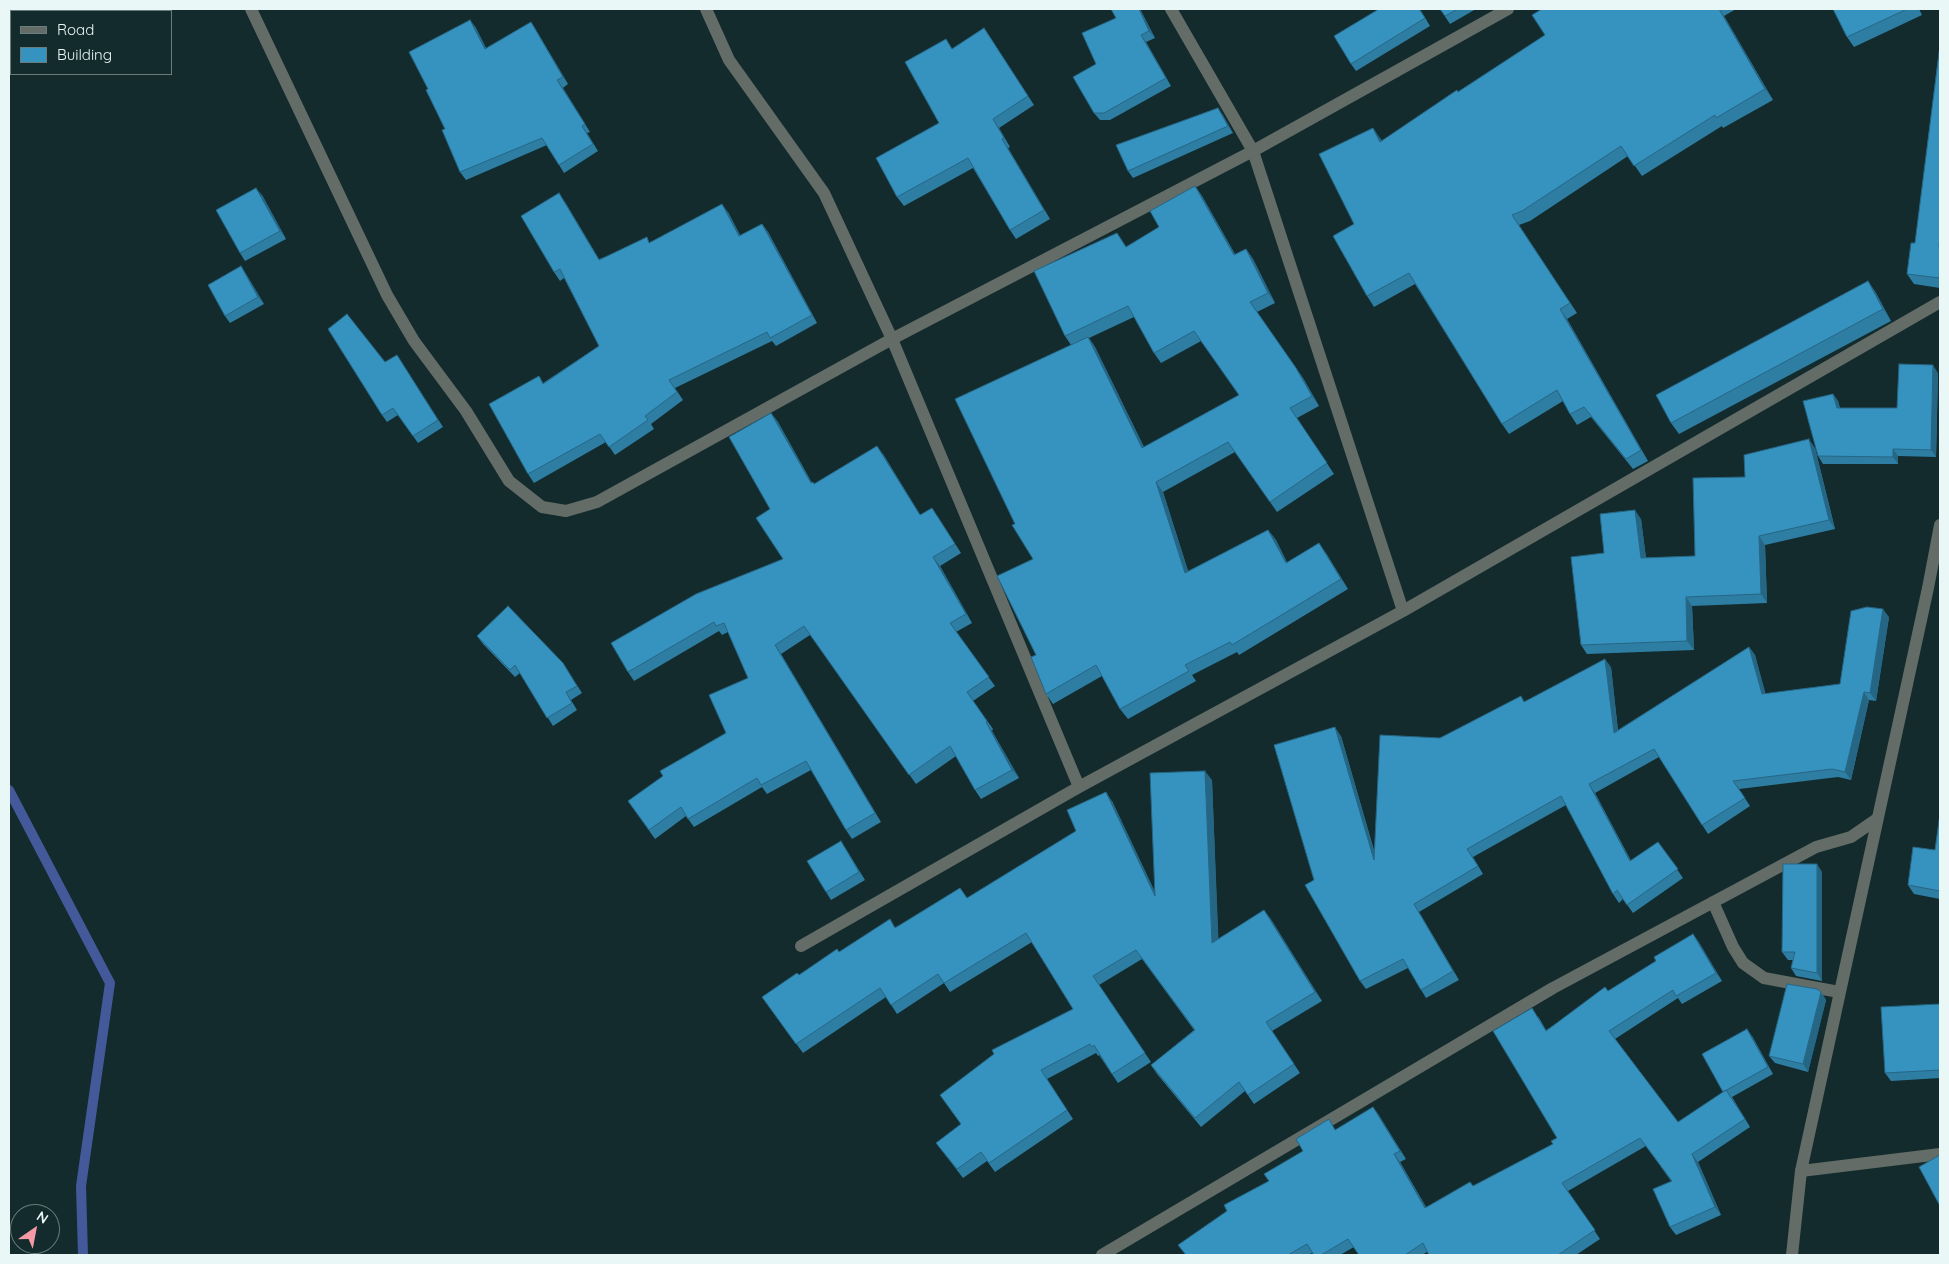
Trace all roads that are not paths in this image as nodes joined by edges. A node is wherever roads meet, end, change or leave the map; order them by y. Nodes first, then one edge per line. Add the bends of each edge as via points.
1 (251, 9) edge
2 (706, 9) edge
3 (1171, 9) edge
4 (1508, 9) edge
5 (1253, 151) junction
6 (1940, 302) edge
7 (892, 339) junction
8 (1940, 525) edge
9 (1402, 611) junction
10 (1079, 787) junction
11 (1877, 819) junction
12 (1713, 902) junction
13 (801, 946) dead end
14 (1839, 992) junction
15 (1940, 1154) edge
16 (1801, 1171) junction
17 (1102, 1255) edge
18 (1792, 1255) edge

1 - 7 street via 387,295 414,341 466,411 509,481 542,507 566,511 597,502
2 - 7 street via 729,60 824,193
3 - 5 street
4 - 5 street
5 - 7 street
5 - 9 street
6 - 9 street
7 - 10 street
8 - 11 street
9 - 10 street
10 - 13 street
11 - 12 street via 1851,837 1816,847
11 - 14 street
12 - 14 street via 1743,963 1764,978
12 - 17 street via 1553,988
14 - 16 street
15 - 16 street
16 - 18 street

